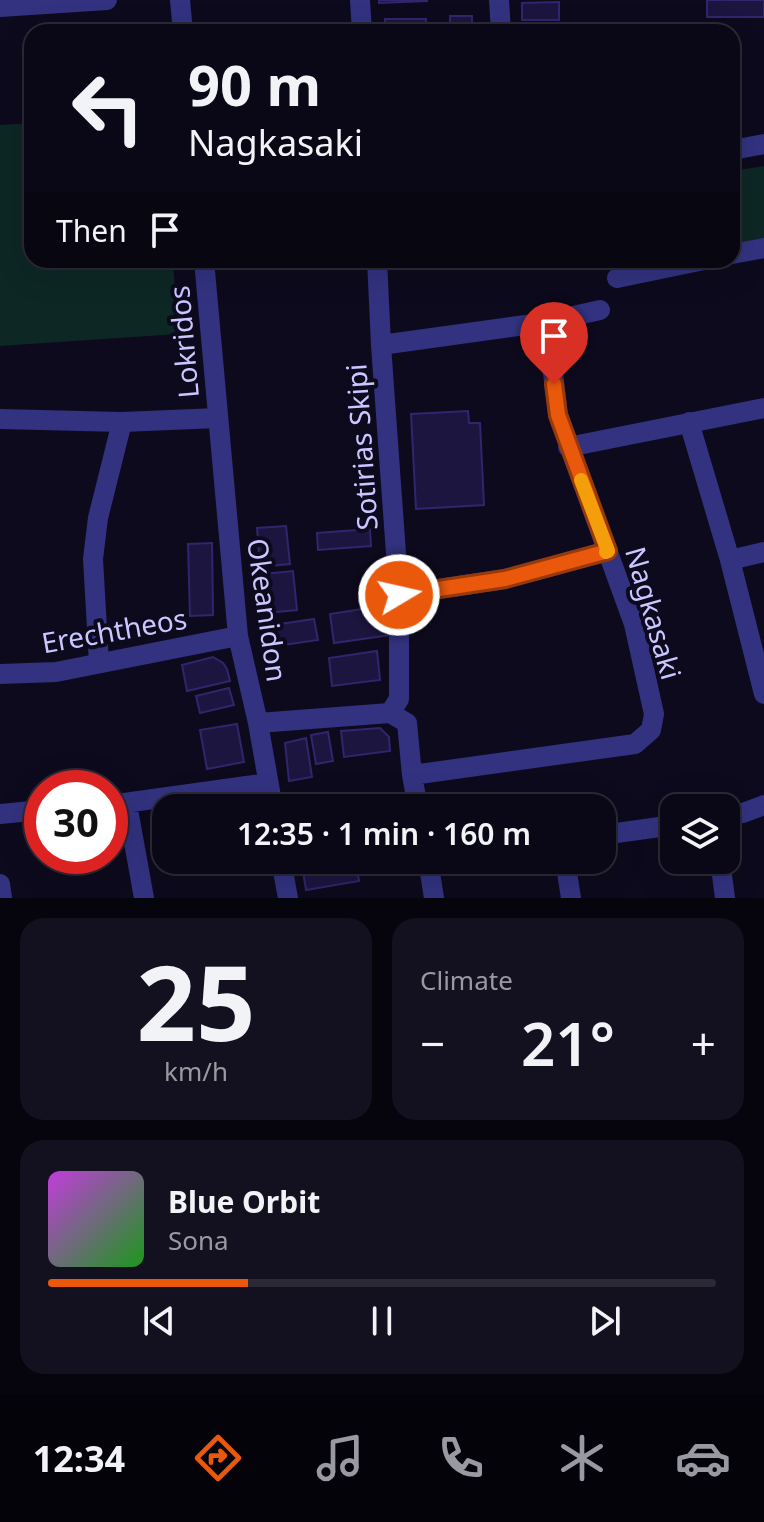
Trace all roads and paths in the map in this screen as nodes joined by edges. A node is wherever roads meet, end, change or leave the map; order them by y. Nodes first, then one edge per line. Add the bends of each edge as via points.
1 (107, 0) edge
2 (180, 0) edge
3 (360, 0) edge
4 (499, 0) edge
5 (0, 7) edge
6 (182, 24) edge
7 (362, 24) edge
8 (500, 24) edge
9 (764, 144) edge
10 (740, 148) edge
11 (764, 248) edge
12 (740, 252) edge
13 (205, 268) edge
14 (377, 268) edge
15 (665, 268) edge
16 (617, 278) dead end
17 (600, 310) dead end
18 (547, 322) junction
19 (381, 345) junction
20 (764, 408) edge
21 (218, 418) junction
22 (0, 419) edge
23 (122, 422) junction
24 (689, 422) junction
25 (568, 447) junction
26 (608, 551) junction
27 (764, 552) edge
28 (730, 560) junction
29 (399, 595) junction
30 (238, 636) junction
31 (99, 663) junction
32 (0, 674) edge
33 (764, 694) edge
34 (390, 713) junction
35 (258, 723) junction
36 (412, 775) junction
37 (268, 783) junction
38 (270, 794) edge
39 (415, 794) edge
40 (128, 803) edge
41 (764, 805) edge
42 (24, 812) edge
43 (0, 814) edge
44 (740, 814) edge
45 (660, 827) edge
46 (616, 833) edge
47 (128, 838) edge
48 (284, 874) edge
49 (431, 874) edge
50 (567, 874) edge
51 (722, 874) edge
52 (0, 884) edge
53 (2, 898) edge
54 (144, 898) edge
55 (288, 898) edge
56 (434, 898) edge
57 (571, 898) edge
58 (725, 898) edge

1 - 5 street
2 - 6 street
3 - 7 street
4 - 8 street
9 - 10 street
11 - 12 street
13 - 21 street, Lokridos
14 - 19 street, Sotirias Skipi
15 - 16 street
17 - 18 street
18 - 19 street
18 - 25 street, Nagkasaki via 558,415
19 - 29 street, Sotirias Skipi
20 - 24 street
21 - 23 street
21 - 30 street, Okeanidon
22 - 23 street
23 - 31 street via 93,559
24 - 25 street
24 - 28 street
25 - 26 street, Nagkasaki
26 - 29 street via 505,579
26 - 36 street, Nagkasaki via 634,624 654,714 651,730 635,744
27 - 28 street
28 - 33 street
29 - 34 street, Sotirias Skipi via 399,699
30 - 31 street, Erechtheos
30 - 35 street, Okeanidon
31 - 32 street, Erechtheos via 56,672
34 - 35 street
34 - 36 street via 407,723
35 - 37 street, Okeanidon
36 - 39 street
37 - 38 street, Okeanidon
37 - 40 street
41 - 44 street
42 - 43 street
45 - 46 street
47 - 54 street
48 - 55 street
49 - 56 street
50 - 57 street
51 - 58 street
52 - 53 street

